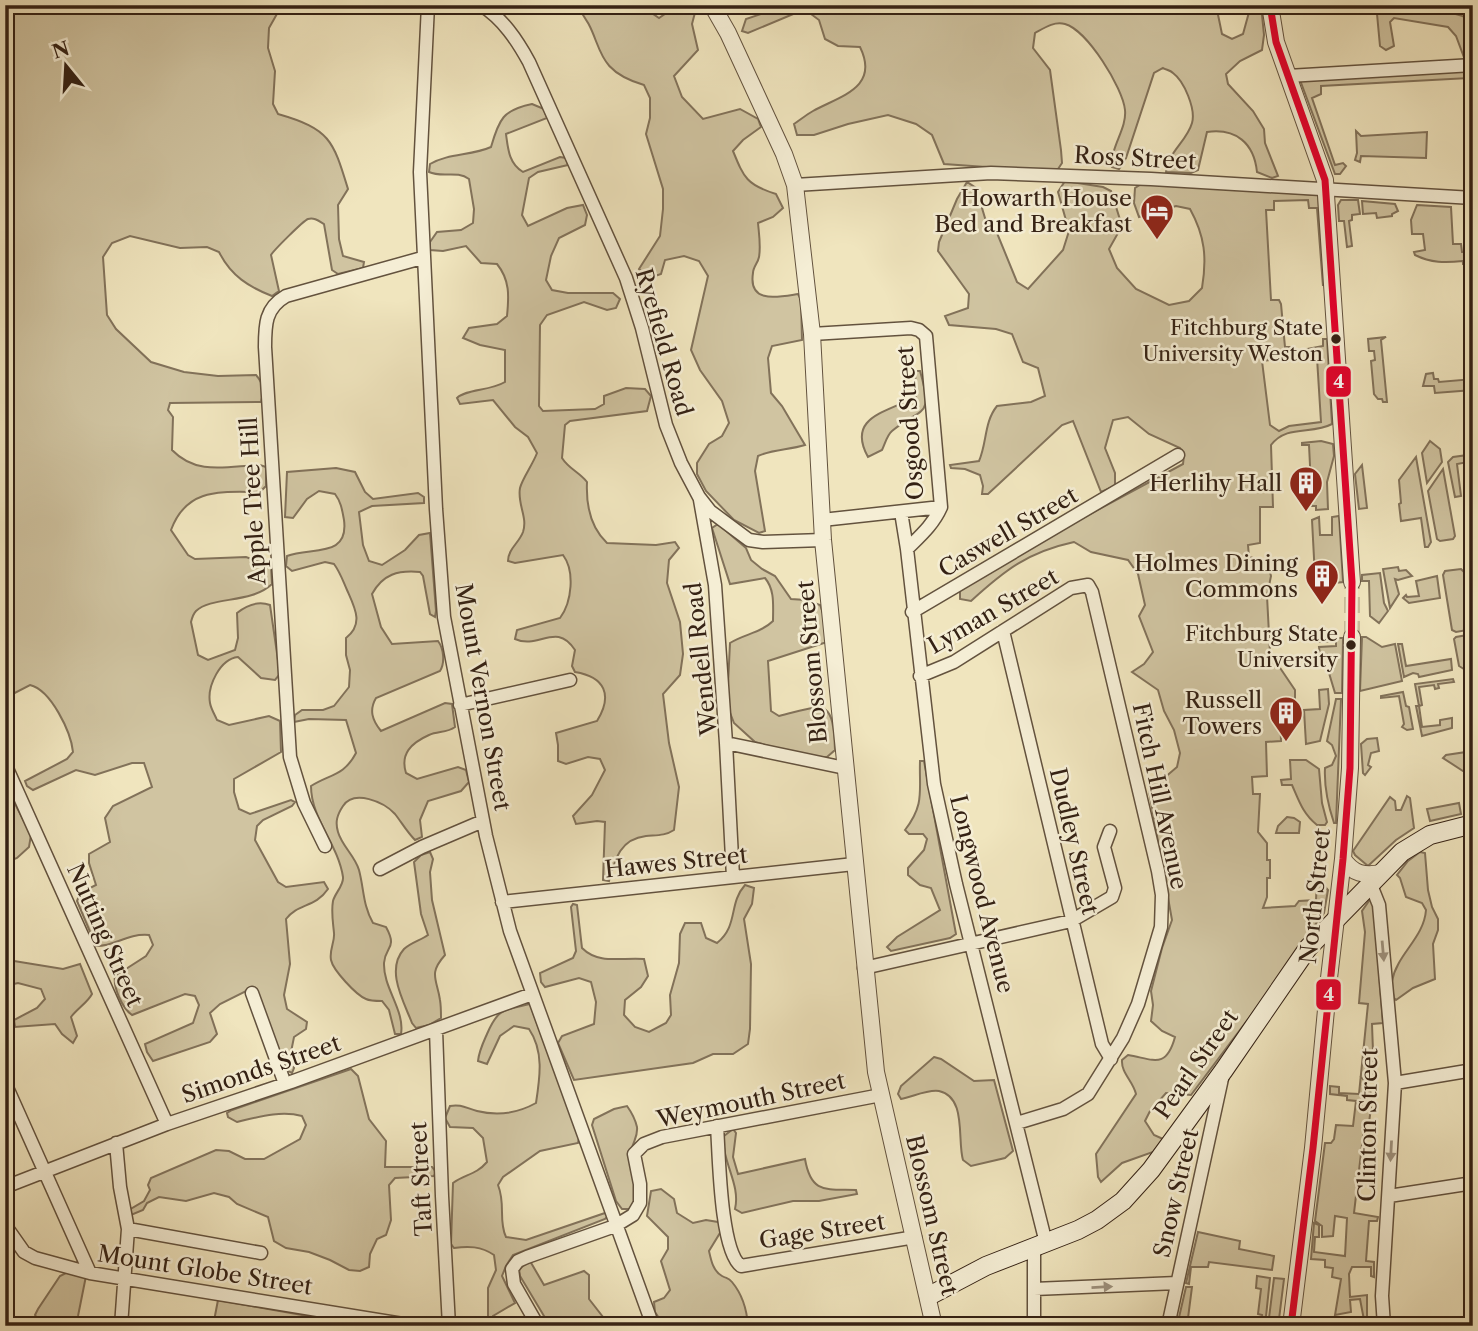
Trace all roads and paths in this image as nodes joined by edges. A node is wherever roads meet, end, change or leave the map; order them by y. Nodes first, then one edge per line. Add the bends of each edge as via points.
1 (428, 5) edge
2 (481, 5) edge
3 (712, 5) edge
4 (1270, 5) edge
5 (1473, 65) edge
6 (1288, 76) junction
7 (795, 185) junction
8 (1326, 190) junction
9 (1473, 198) edge
10 (422, 258) junction
11 (812, 334) junction
12 (1178, 456) dead end
13 (699, 497) junction
14 (941, 507) junction
15 (901, 512) junction
16 (822, 520) junction
17 (823, 540) junction
18 (906, 549) junction
19 (1352, 582) tunnel mouth
20 (1088, 585) joint
21 (912, 612) junction
22 (1003, 631) junction
23 (1352, 638) tunnel mouth
24 (920, 676) junction
25 (570, 680) dead end
26 (460, 705) junction
27 (726, 743) junction
28 (5, 764) edge
29 (845, 768) junction
30 (483, 821) junction
31 (1472, 824) edge
32 (1110, 831) dead end
33 (1473, 835) edge
34 (325, 846) dead end
35 (1343, 859) junction
36 (854, 864) junction
37 (380, 869) dead end
38 (733, 877) junction
39 (1376, 879) junction
40 (502, 902) junction
41 (1337, 918) junction
42 (1072, 921) junction
43 (972, 944) junction
44 (1297, 962) junction
45 (864, 968) junction
46 (1329, 978) junction
47 (252, 993) dead end
48 (532, 994) junction
49 (436, 1030) junction
50 (1111, 1059) junction
51 (1224, 1070) junction
52 (1473, 1070) edge
53 (5, 1083) edge
54 (1395, 1083) junction
55 (285, 1084) junction
56 (881, 1095) junction
57 (1017, 1123) junction
58 (167, 1124) junction
59 (717, 1126) junction
60 (116, 1143) junction
61 (45, 1172) junction
62 (1473, 1182) edge
63 (5, 1187) edge
64 (1389, 1196) junction
65 (5, 1225) edge
66 (615, 1226) junction
67 (128, 1229) junction
68 (915, 1237) junction
69 (1040, 1245) junction
70 (261, 1253) dead end
71 (90, 1273) junction
72 (126, 1277) junction
73 (1177, 1283) junction
74 (1034, 1289) junction
75 (929, 1296) junction
76 (934, 1324) edge
77 (121, 1326) edge
78 (415, 1326) edge
79 (449, 1326) edge
80 (538, 1326) edge
81 (653, 1326) edge
82 (912, 1326) edge
83 (1034, 1326) edge
84 (1168, 1326) edge
85 (1291, 1326) edge
86 (1384, 1326) edge

1 - 10 street, Mount Vernon Street via 419,172
2 - 13 street, Ryefield Road via 507,28 529,62 615,252 635,302 666,425
3 - 7 street, Blossom Street
4 - 6 street
5 - 6 street
6 - 8 street via 1324,171
7 - 8 street, Ross Street via 991,173
7 - 11 street, Blossom Street
8 - 9 street, Ross Street
8 - 19 street
10 - 26 street, Mount Vernon Street via 440,570
10 - 34 street, Apple Tree Hill via 286,296 274,304 266,319 289,748 304,803
11 - 14 street, Osgood Street via 911,328 926,336
11 - 16 street, Blossom Street
12 - 21 street, Caswell Street
13 - 17 street, Ryefield Road via 710,511 750,540
13 - 27 street, Wendell Road via 715,586
14 - 15 street, Osgood Street
14 - 18 street via 932,524
15 - 16 street, Osgood Street
15 - 18 street, Longwood Avenue
16 - 17 street, Blossom Street
17 - 29 street, Blossom Street
18 - 21 street, Longwood Avenue
20 - 22 street, Lyman Street via 1071,588
20 - 50 street, Fitch Hill Avenue via 1162,895 1161,927 1138,1003
21 - 24 street, Longwood Avenue
22 - 24 street, Lyman Street via 954,662
22 - 42 street, Dudley Street
23 - 35 street, North Street
24 - 43 street, Longwood Avenue via 934,784
25 - 26 street
26 - 30 street, Mount Vernon Street
27 - 29 street, Wendell Road
27 - 38 street
28 - 58 street, Nutting Street
29 - 36 street, Blossom Street
30 - 37 street
30 - 40 street, Mount Vernon Street
31 - 33 street
31 - 39 main road, Pearl Street via 1416,842
32 - 42 street via 1104,847 1115,888 1112,897
35 - 39 street via 1354,871
35 - 41 street, North Street
36 - 38 street, Hawes Street
36 - 45 street, Blossom Street
38 - 40 street, Hawes Street
39 - 41 main road, Pearl Street
39 -> 54 street, Clinton Street
40 - 48 street, Mount Vernon Street
41 - 44 main road, Pearl Street
41 - 46 street, North Street
42 - 43 street
42 - 50 street, Dudley Street via 1102,1044
43 - 45 street
43 - 57 street, Longwood Avenue
44 - 46 street via 1309,958 1325,968
44 - 51 main road, Pearl Street
45 - 56 street, Blossom Street
46 - 85 street, North Street
47 - 55 street
48 - 49 street, Simonds Street
48 - 66 street, Mount Vernon Street
49 - 55 street, Simonds Street
49 - 79 street, Taft Street
50 - 57 street, Fitch Hill Avenue via 1088,1094 1063,1109
51 - 69 main road, Pearl Street via 1129,1195 1090,1224
51 - 73 street, Snow Street
52 - 54 street
53 - 61 street
54 -> 64 street, Clinton Street
55 - 58 street, Simonds Street
56 - 59 street, Weymouth Street
56 - 68 street, Blossom Street
57 - 69 street, Longwood Avenue
58 - 60 street, Simonds Street
59 - 66 street, Weymouth Street via 662,1137 639,1148 634,1154 640,1203 633,1215
59 - 68 street, Gage Street via 725,1226 741,1266
60 - 61 street, Simonds Street
60 - 67 street
61 - 63 street, Simonds Street
61 - 71 street
62 - 64 street
64 - 86 street, Clinton Street
65 - 71 street, Mount Globe Street via 23,1252
66 - 80 street via 514,1265 514,1284
66 - 81 street, Mount Vernon Street
67 - 70 street
67 - 72 street
68 - 75 street, Blossom Street
69 - 74 street, Longwood Avenue
69 - 75 main road, Pearl Street
71 - 72 street, Mount Globe Street
72 - 77 street
72 - 78 street, Mount Globe Street
74 -> 73 street
73 - 84 street, Snow Street
74 - 83 street, Longwood Avenue
75 - 76 street, Blossom Street
76 - 82 street

